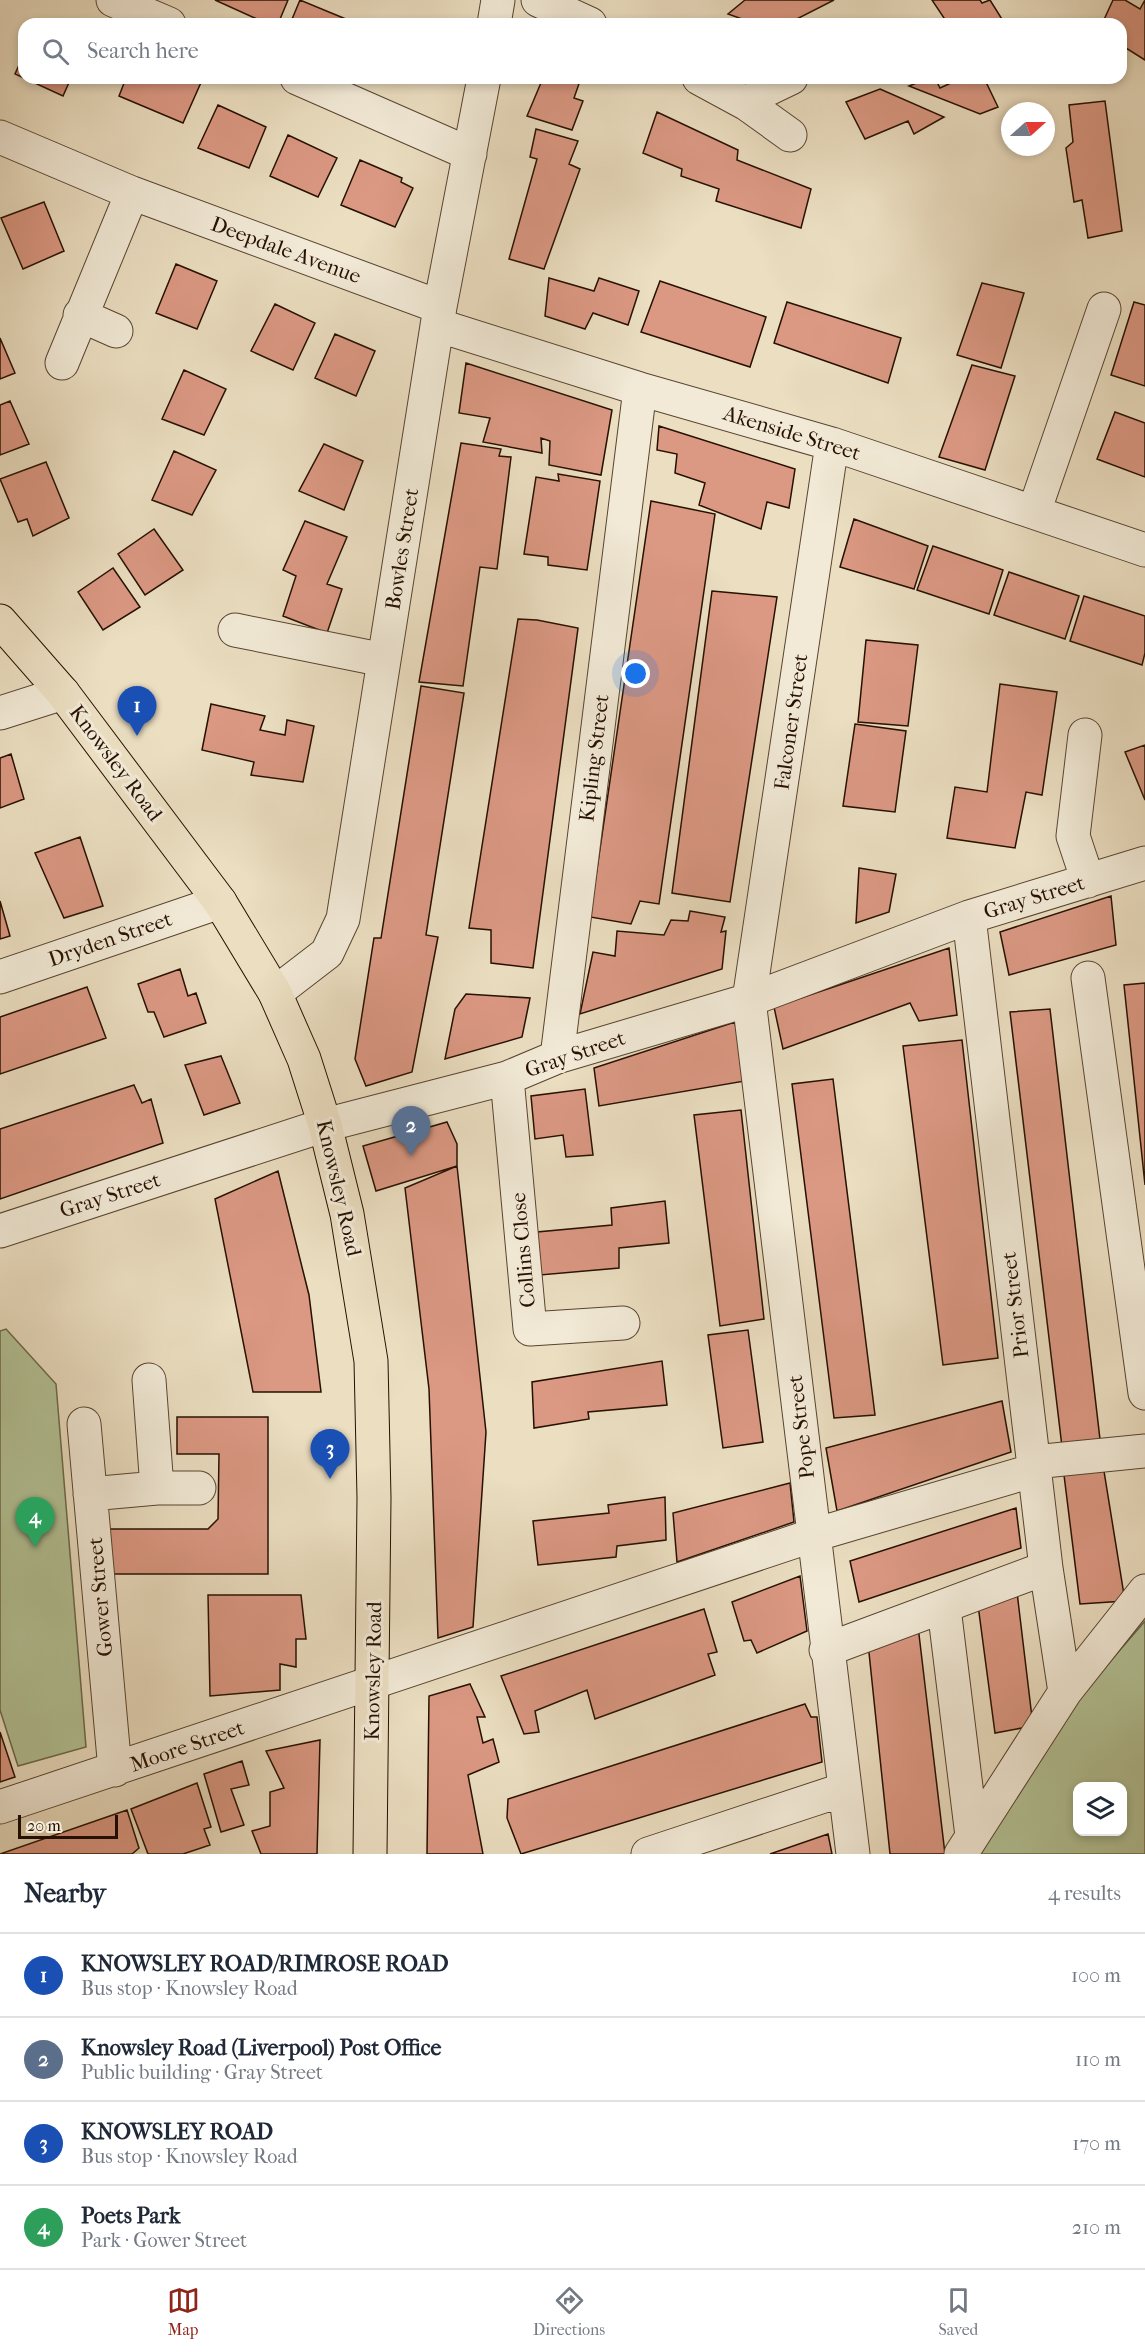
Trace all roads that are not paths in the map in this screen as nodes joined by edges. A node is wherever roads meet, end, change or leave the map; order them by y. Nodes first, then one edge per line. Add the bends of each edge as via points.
1 (113, 0) edge
2 (498, 0) edge
3 (538, 0) edge
4 (155, 18) edge
5 (495, 18) edge
6 (577, 18) edge
7 (311, 84) edge
8 (483, 84) edge
9 (710, 84) edge
10 (779, 84) edge
11 (747, 104) junction
12 (790, 135) dead end
13 (0, 137) edge
14 (470, 154) junction
15 (132, 193) junction
16 (1104, 309) dead end
17 (80, 315) junction
18 (439, 316) junction
19 (116, 332) dead end
20 (62, 363) dead end
21 (640, 389) junction
22 (832, 444) junction
23 (1034, 512) junction
24 (1145, 550) edge
25 (0, 621) edge
26 (235, 630) dead end
27 (384, 660) junction
28 (63, 693) junction
29 (0, 713) edge
30 (1084, 735) dead end
31 (1145, 863) edge
32 (1088, 880) junction
33 (220, 902) junction
34 (969, 917) junction
35 (0, 976) edge
36 (1088, 978) dead end
37 (275, 993) junction
38 (749, 1000) junction
39 (557, 1057) junction
40 (507, 1078) junction
41 (326, 1125) junction
42 (0, 1231) edge
43 (623, 1323) dead end
44 (149, 1380) dead end
45 (1145, 1393) edge
46 (84, 1424) dead end
47 (1145, 1451) edge
48 (1035, 1466) junction
49 (157, 1488) junction
50 (199, 1488) dead end
51 (90, 1494) junction
52 (814, 1535) junction
53 (1046, 1568) junction
54 (1145, 1592) edge
55 (944, 1608) junction
56 (826, 1650) junction
57 (373, 1683) junction
58 (1065, 1692) junction
59 (116, 1770) junction
60 (845, 1789) junction
61 (0, 1807) edge
62 (967, 1845) edge
63 (370, 1854) edge
64 (648, 1854) edge
65 (853, 1854) edge

1 - 4 street
2 - 5 street
3 - 6 street
7 - 14 street
8 - 14 street, Bowles Street
9 - 11 street
10 - 11 street
11 - 12 street
13 - 15 street, Deepdale Avenue
14 - 18 street, Bowles Street
15 - 17 street
15 - 18 street, Deepdale Avenue
16 - 23 street
17 - 19 street
17 - 20 street
18 - 21 street, Akenside Street
18 - 27 street, Bowles Street
21 - 22 street, Akenside Street
21 - 39 street, Kipling Street
22 - 23 street, Akenside Street
22 - 38 street, Falconer Street
23 - 24 street, Akenside Street
25 - 28 main road, Knowsley Road
26 - 27 street
27 - 37 street, Bowles Street via 343,920 327,952
28 - 29 street
28 - 33 main road, Knowsley Road
30 - 32 street via 1073,836
31 - 32 street, Gray Street
32 - 34 street, Gray Street
33 - 35 street, Dryden Street
33 - 37 main road, Knowsley Road
34 - 38 street, Gray Street
34 - 48 street, Prior Street
36 - 45 street
37 - 41 main road, Knowsley Road via 304,1059
38 - 39 street, Gray Street
38 - 52 street, Pope Street
39 - 40 street, Gray Street
40 - 41 street, Gray Street
40 - 43 street, Collins Close via 530,1329
41 - 42 street, Gray Street
41 - 57 main road, Knowsley Road via 347,1214 371,1360
44 - 49 street
46 - 51 street, Gower Street
47 - 48 street, Moore Street
48 - 52 street, Moore Street
48 - 53 street, Prior Street
49 - 50 street
49 - 51 street
51 - 59 street, Gower Street
52 - 56 street, Pope Street
52 - 57 street, Moore Street
53 - 55 street
53 - 58 street, Prior Street
54 - 58 street
55 - 56 street
55 - 62 street
56 - 60 street, Pope Street
57 - 59 street, Moore Street
57 - 63 main road, Knowsley Road
58 - 62 street
59 - 61 street, Moore Street
60 - 64 street
60 - 65 street, Pope Street

